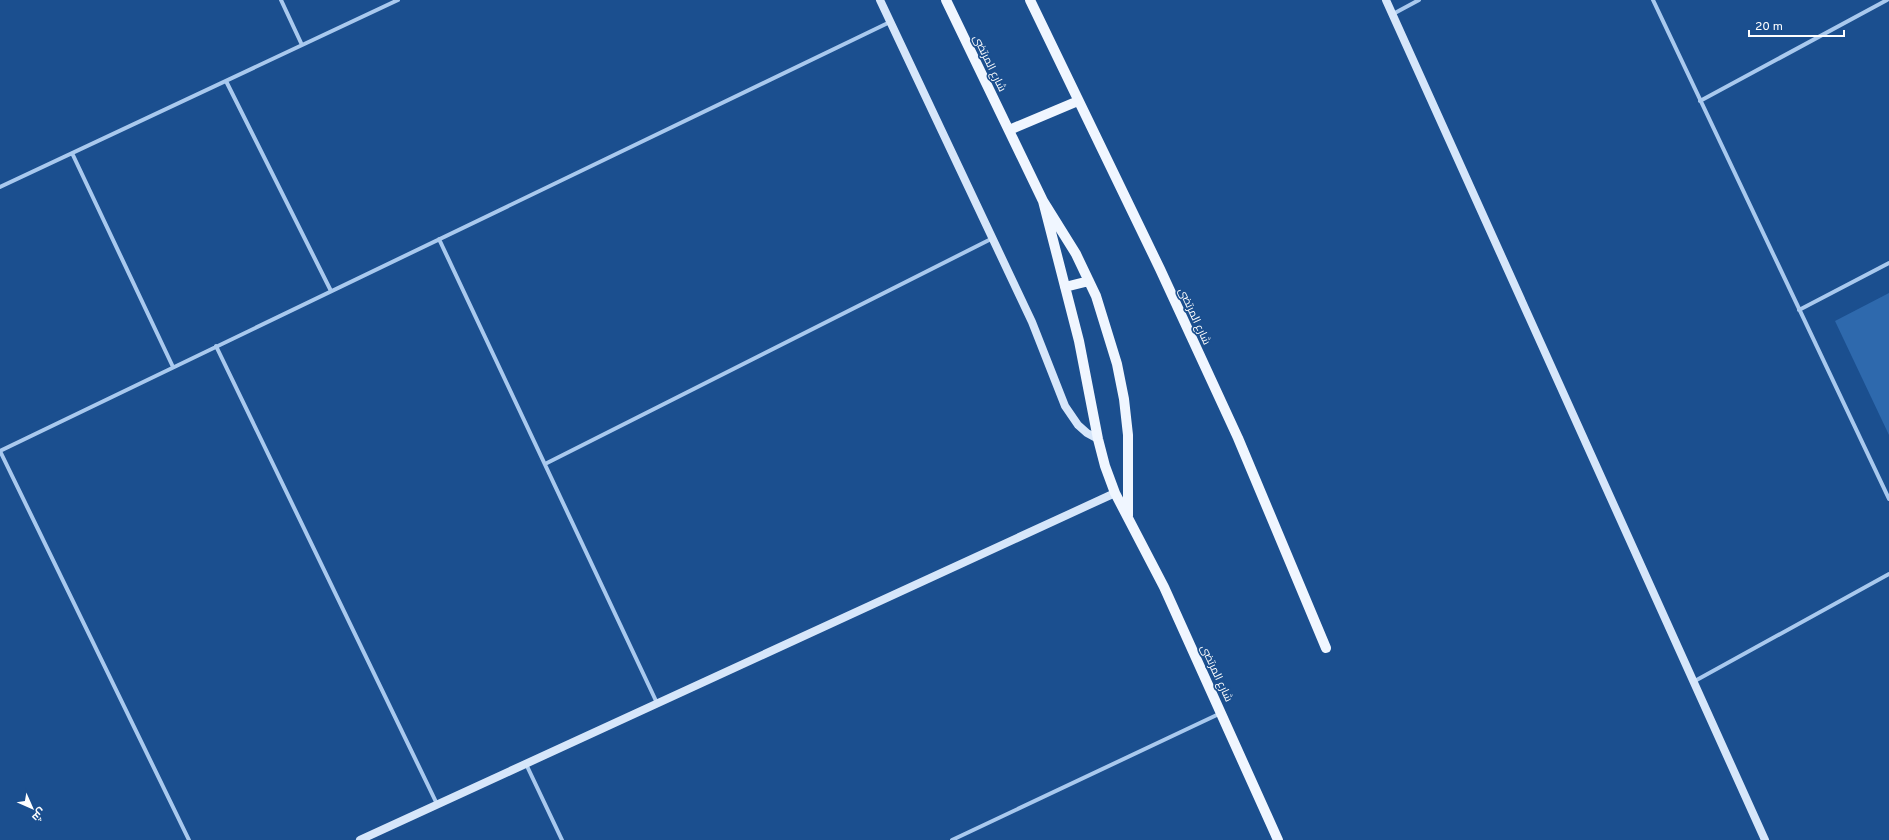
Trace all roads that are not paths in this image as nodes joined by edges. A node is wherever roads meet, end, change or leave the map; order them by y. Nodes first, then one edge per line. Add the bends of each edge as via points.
1 (281, 0) edge
2 (398, 0) edge
3 (880, 0) edge
4 (946, 0) edge
5 (1030, 0) edge
6 (1386, 0) edge
7 (1419, 0) edge
8 (1653, 0) edge
9 (1887, 0) edge
10 (1393, 14) junction
11 (891, 22) junction
12 (302, 45) junction
13 (226, 81) junction
14 (1078, 101) junction
15 (1700, 101) junction
16 (1009, 130) junction
17 (72, 153) junction
18 (0, 187) edge
19 (1043, 201) junction
20 (994, 238) junction
21 (439, 239) junction
22 (1889, 263) edge
23 (1089, 281) junction
24 (1065, 287) junction
25 (331, 291) junction
26 (1799, 310) junction
27 (216, 346) junction
28 (173, 367) junction
29 (1098, 439) junction
30 (0, 451) edge
31 (545, 464) junction
32 (1115, 493) junction
33 (1889, 499) edge
34 (1128, 518) junction
35 (1889, 574) edge
36 (1326, 648) dead end
37 (1693, 682) junction
38 (657, 703) junction
39 (1222, 713) junction
40 (526, 764) junction
41 (437, 804) junction
42 (189, 840) edge
43 (360, 840) edge
44 (562, 840) edge
45 (952, 840) edge
46 (1278, 840) edge
47 (1764, 840) edge

1 - 12 street
2 - 12 street
3 - 11 street
4 - 16 main road, شارع المرتضى
5 - 14 main road, شارع المرتضى
6 - 10 street
7 - 10 street
8 - 15 street
9 - 15 street
10 - 37 street
11 - 20 street
11 - 21 street
12 - 13 street
13 - 17 street
13 - 25 street
14 - 16 main road
14 - 36 main road, شارع المرتضى via 1235,431
15 - 26 street
16 - 19 main road, شارع المرتضى
17 - 18 street
17 - 28 street
19 - 23 main road, شارع المرتضى via 1061,228
19 - 24 main road, شارع المرتضى
20 - 29 street via 1032,322 1064,406 1078,425
20 - 31 street
21 - 25 street
21 - 31 street
22 - 26 street
23 - 24 main road
23 - 34 main road, شارع المرتضى via 1108,330 1124,399 1128,435
24 - 29 main road, شارع المرتضى via 1079,341
25 - 27 street
26 - 33 street
27 - 28 street
27 - 41 street
28 - 30 street
29 - 32 main road, شارع المرتضى
30 - 42 street
31 - 38 street
32 - 34 main road, شارع المرتضى
32 - 38 street
34 - 39 main road, شارع المرتضى via 1164,587
35 - 37 street
37 - 47 street
38 - 40 street
39 - 45 street
39 - 46 main road, شارع المرتضى
40 - 41 street
40 - 44 street
41 - 43 street

